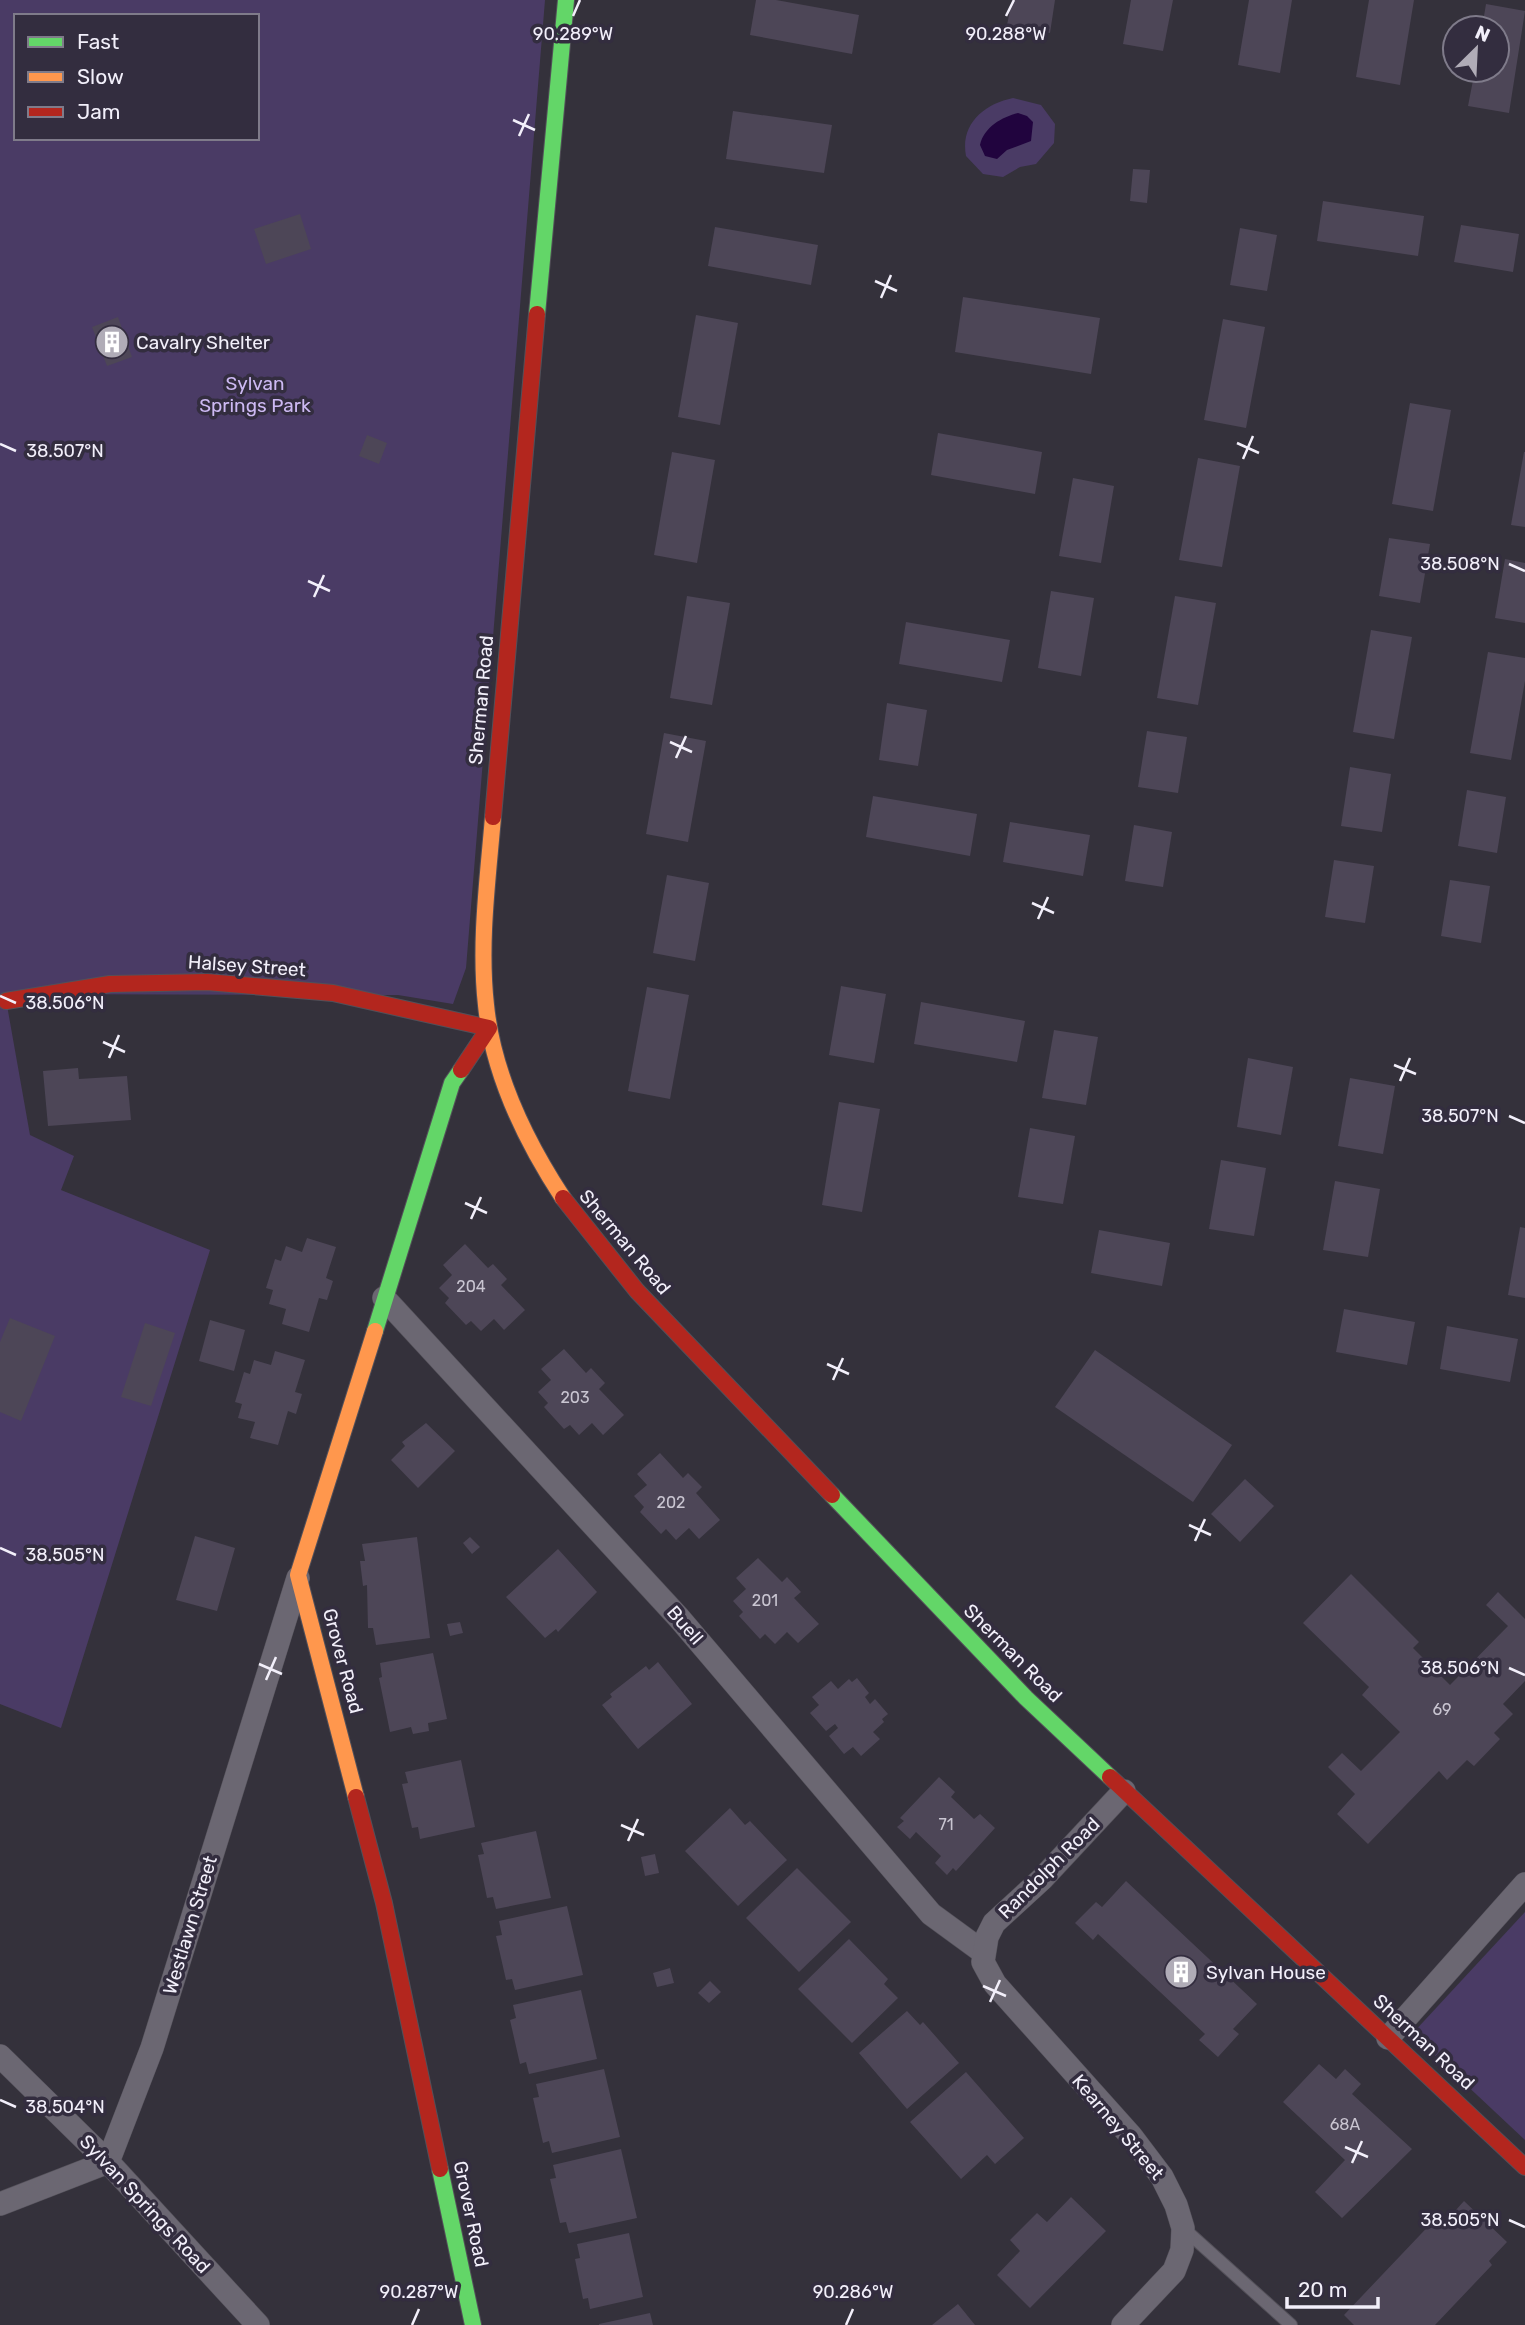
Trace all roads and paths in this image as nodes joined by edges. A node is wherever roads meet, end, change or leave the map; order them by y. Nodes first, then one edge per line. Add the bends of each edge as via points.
1 (566, 0) edge
2 (3, 1002) edge
3 (489, 1028) junction
4 (384, 1298) junction
5 (298, 1575) junction
6 (1124, 1791) junction
7 (1525, 1884) edge
8 (984, 1952) junction
9 (1388, 2038) junction
10 (0, 2056) edge
11 (108, 2162) junction
12 (1525, 2166) edge
13 (0, 2204) edge
14 (1183, 2228) junction
15 (258, 2325) edge
16 (473, 2325) edge
17 (1123, 2325) edge
18 (1291, 2325) edge

1 - 3 street, Sherman Road via 487,887 484,1001
2 - 3 street, Halsey Street via 110,984 207,982 333,993
3 - 4 street via 452,1083
3 - 6 street, Sherman Road via 496,1061 529,1143 583,1229 1026,1698
4 - 5 street
4 - 8 street, Buell via 679,1618 931,1914
5 - 11 street, Westlawn Street via 152,2048
5 - 16 street, Grover Road via 384,1903
6 - 8 street, Randolph Road via 994,1923
6 - 9 street, Sherman Road
7 - 9 street
8 - 14 street, Kearney Street via 983,1962 995,1984 1162,2177
9 - 12 street, Sherman Road
10 - 11 street, Sylvan Springs Road
11 - 13 street
11 - 15 street, Sylvan Springs Road
14 - 17 street via 1182,2250 1174,2271
14 - 18 lane, Kearney Street

